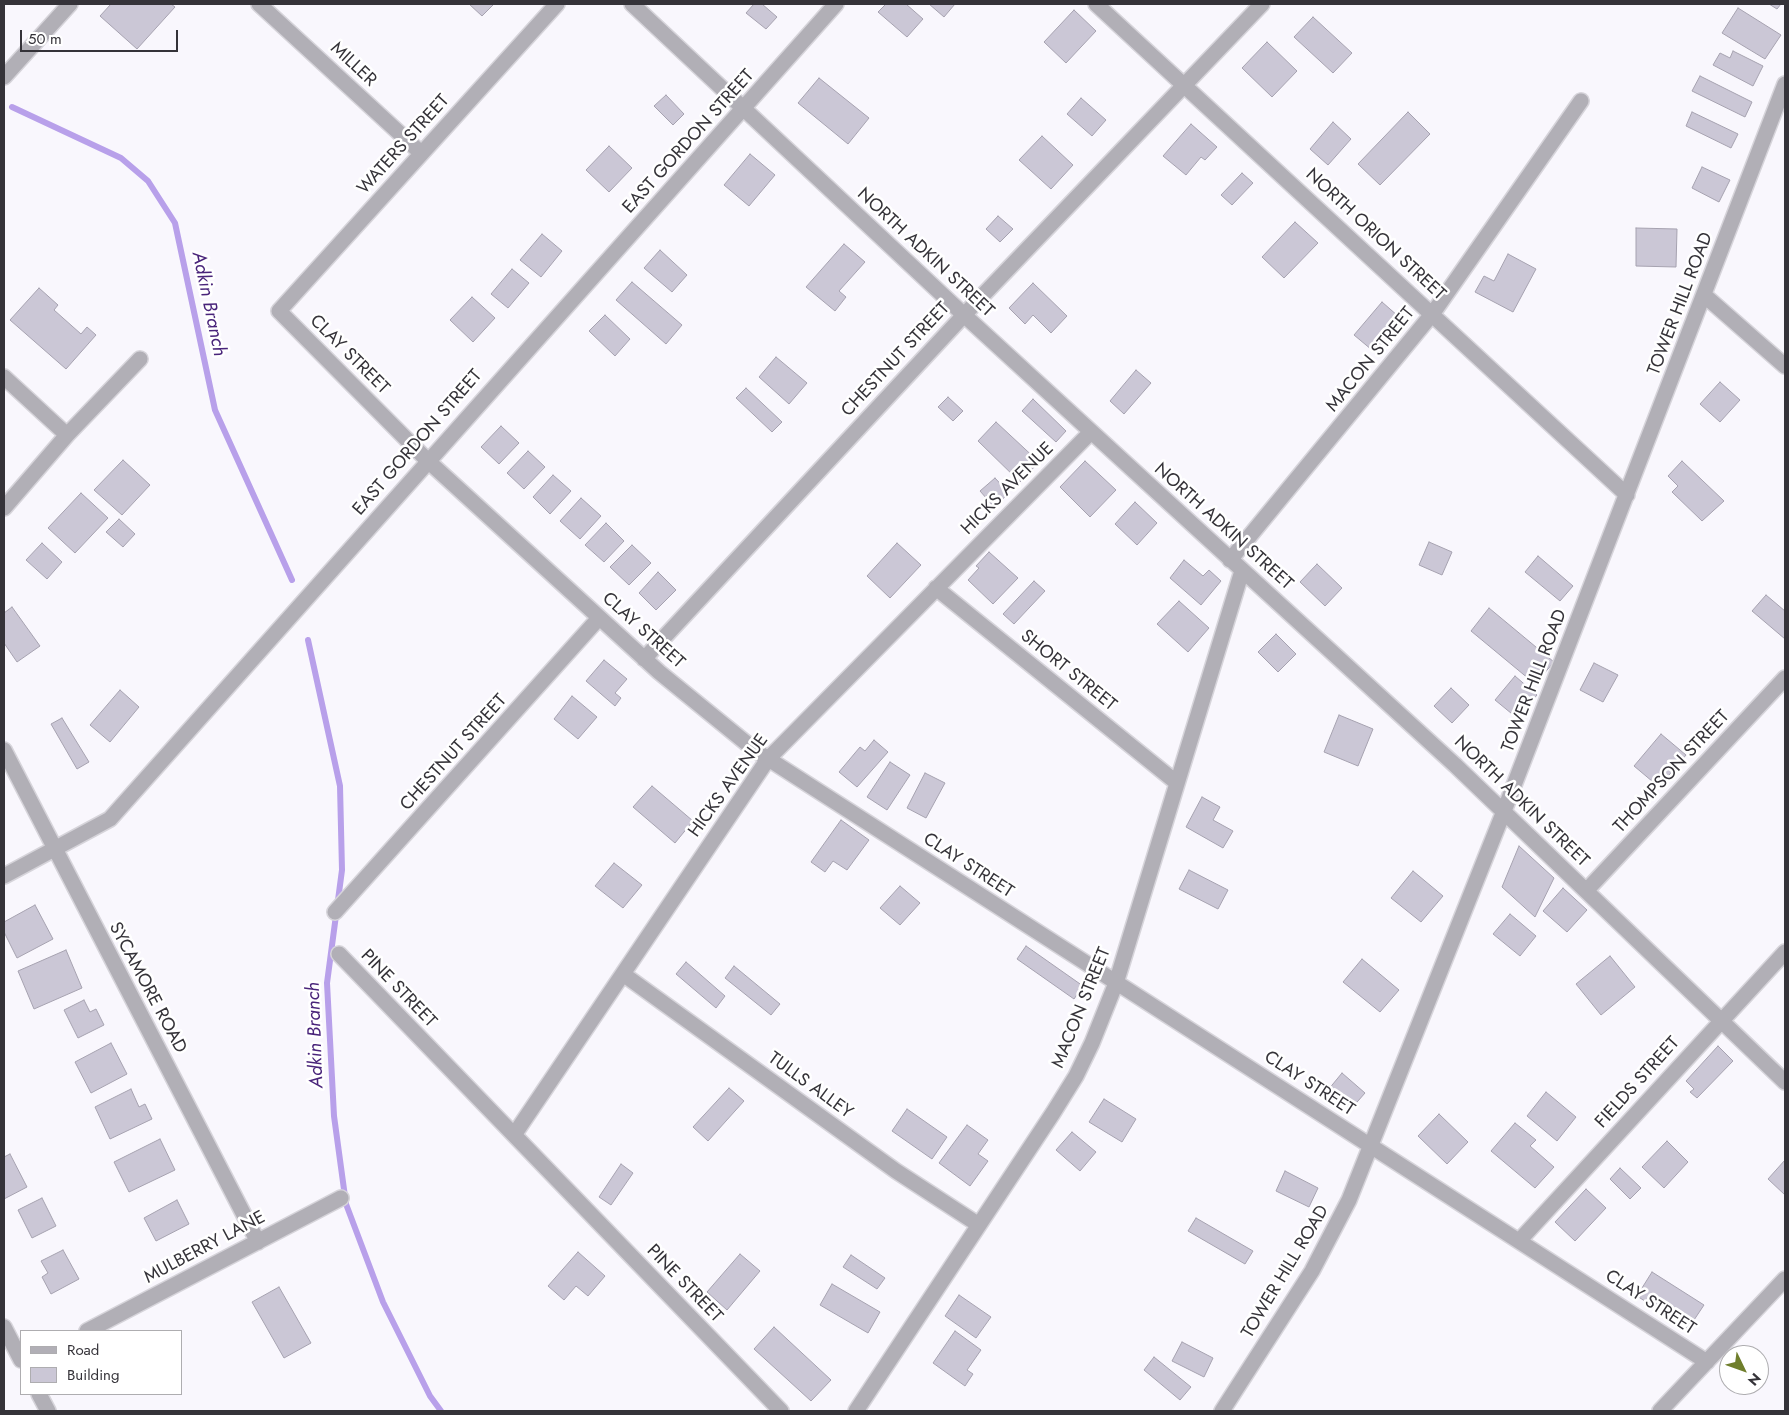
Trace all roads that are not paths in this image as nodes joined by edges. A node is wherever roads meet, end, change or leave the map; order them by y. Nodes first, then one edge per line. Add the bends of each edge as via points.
1 (70, 4) edge
2 (259, 4) edge
3 (557, 4) edge
4 (632, 4) edge
5 (836, 4) edge
6 (1096, 4) edge
7 (1262, 4) edge
8 (4, 77) edge
9 (1785, 84) edge
10 (1185, 85) junction
11 (1582, 101) dead end
12 (744, 109) junction
13 (420, 153) junction
14 (1704, 295) junction
15 (279, 311) joint
16 (1433, 313) junction
17 (964, 315) junction
18 (140, 359) dead end
19 (1785, 366) edge
20 (4, 377) edge
21 (1091, 432) junction
22 (67, 435) junction
23 (428, 461) junction
24 (1627, 495) junction
25 (4, 508) edge
26 (1230, 560) junction
27 (1242, 571) junction
28 (936, 588) junction
29 (600, 618) junction
30 (644, 660) junction
31 (1785, 678) edge
32 (4, 750) edge
33 (768, 759) junction
34 (1177, 783) junction
35 (1504, 811) junction
36 (54, 849) junction
37 (4, 876) edge
38 (1586, 891) junction
39 (335, 912) dead end
40 (1785, 952) edge
41 (339, 954) dead end
42 (623, 974) junction
43 (1116, 983) junction
44 (1721, 1020) junction
45 (1785, 1082) edge
46 (514, 1135) junction
47 (1371, 1146) junction
48 (341, 1198) dead end
49 (978, 1225) junction
50 (1519, 1241) junction
51 (258, 1242) junction
52 (1785, 1279) edge
53 (4, 1327) edge
54 (89, 1330) edge
55 (14, 1356) edge
56 (1708, 1362) junction
57 (40, 1395) edge
58 (48, 1411) edge
59 (781, 1411) edge
60 (856, 1411) edge
61 (1222, 1411) edge
62 (1660, 1411) edge

1 - 8 street
2 - 13 street, MILLER
3 - 13 street, WATERS STREET
4 - 12 street, NORTH ADKIN STREET
5 - 12 street, EAST GORDON STREET
6 - 10 street, NORTH ORION STREET
7 - 10 street, CHESTNUT STREET
9 - 14 street, TOWER HILL ROAD
10 - 16 street, NORTH ORION STREET
10 - 17 street, CHESTNUT STREET
11 - 16 street, MACON STREET
12 - 17 street, NORTH ADKIN STREET
12 - 23 street, EAST GORDON STREET
13 - 15 street, WATERS STREET
14 - 19 street
14 - 24 street, TOWER HILL ROAD
15 - 23 street, CLAY STREET
16 - 24 street, NORTH ORION STREET
16 - 26 street, MACON STREET
17 - 21 street, NORTH ADKIN STREET
17 - 30 street, CHESTNUT STREET
18 - 22 street
20 - 22 street
21 - 26 street, NORTH ADKIN STREET
21 - 28 street, HICKS AVENUE
22 - 25 street
23 - 29 street, CLAY STREET
23 - 36 street, EAST GORDON STREET via 110,819
24 - 35 street, TOWER HILL ROAD
26 - 27 street, NORTH ADKIN STREET
27 - 34 street, MACON STREET
27 - 35 street, NORTH ADKIN STREET
28 - 33 street, HICKS AVENUE
28 - 34 street, SHORT STREET
29 - 30 street, CLAY STREET
29 - 39 street, CHESTNUT STREET
30 - 33 street, CLAY STREET
31 - 38 street, THOMPSON STREET
32 - 36 street, SYCAMORE ROAD
33 - 42 street, HICKS AVENUE
33 - 43 street, CLAY STREET
34 - 43 street, MACON STREET
35 - 38 street, NORTH ADKIN STREET
35 - 47 street, TOWER HILL ROAD
36 - 37 street, EAST GORDON STREET
36 - 51 street, SYCAMORE ROAD
38 - 44 street, NORTH ADKIN STREET
40 - 44 street, FIELDS STREET
41 - 46 street, PINE STREET
42 - 46 street, HICKS AVENUE
42 - 49 street, TULLS ALLEY via 896,1171
43 - 47 street, CLAY STREET
43 - 49 street, MACON STREET via 1076,1076
44 - 45 street, NORTH ADKIN STREET
44 - 50 street, FIELDS STREET
46 - 59 street, PINE STREET
47 - 50 street, CLAY STREET
47 - 61 street, TOWER HILL ROAD via 1349,1200 1312,1271
48 - 51 street, MULBERRY LANE
49 - 60 street, MACON STREET
50 - 56 street, CLAY STREET
51 - 54 street, MULBERRY LANE
52 - 56 street
53 - 55 street
56 - 62 street
57 - 58 street

